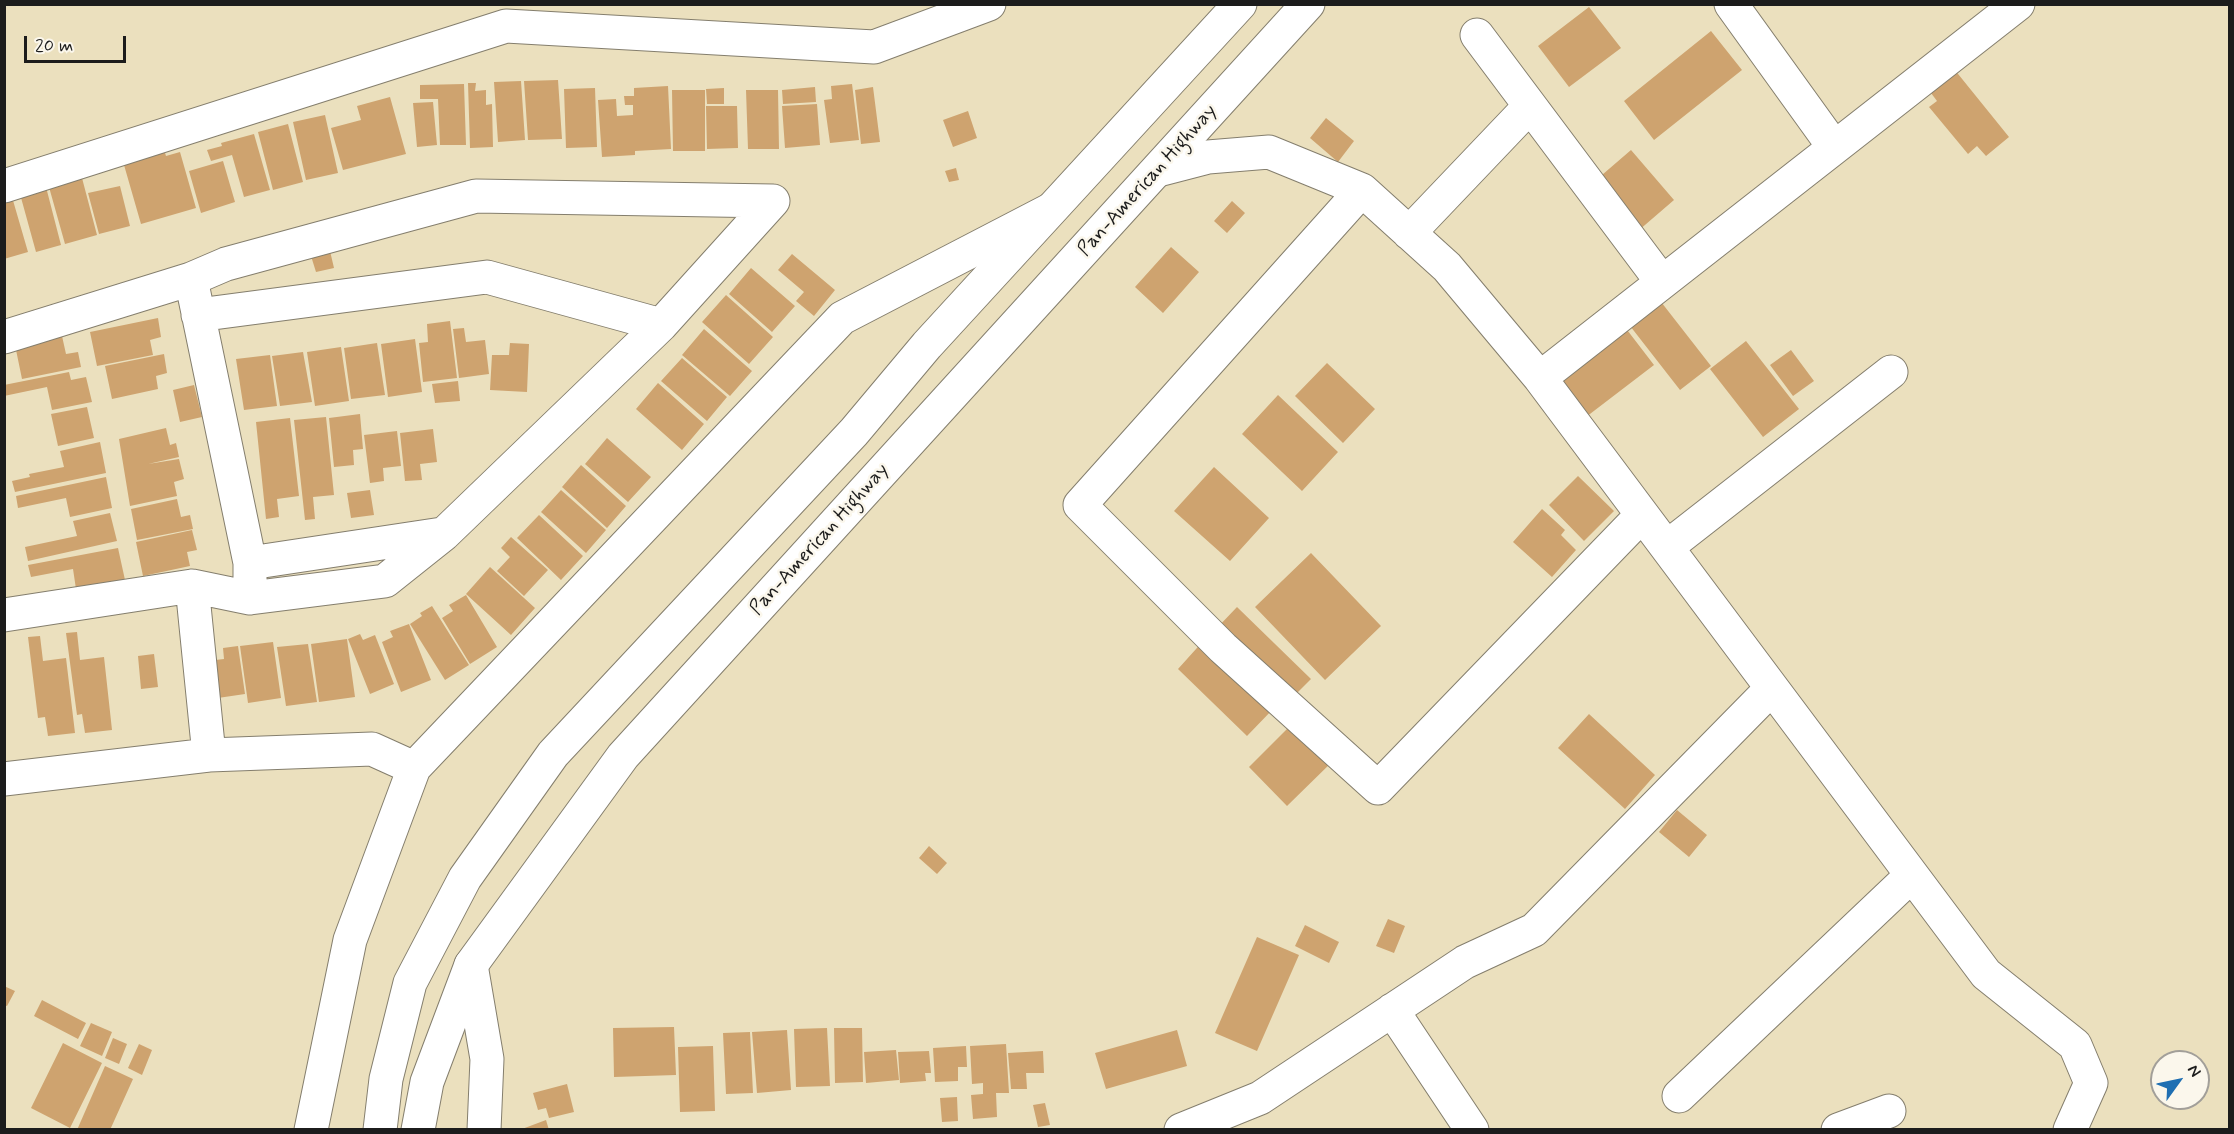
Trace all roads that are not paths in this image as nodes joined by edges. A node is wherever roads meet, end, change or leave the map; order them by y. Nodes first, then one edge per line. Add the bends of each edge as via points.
1 (989, 4) edge
2 (1240, 4) edge
3 (1308, 4) edge
4 (1731, 4) edge
5 (2005, 8) edge
6 (1477, 35) dead end
7 (1530, 106) junction
8 (1834, 147) junction
9 (1158, 170) junction
10 (4, 186) edge
11 (1362, 190) junction
12 (1052, 209) junction
13 (1409, 232) junction
14 (191, 279) junction
15 (1662, 282) junction
16 (198, 315) junction
17 (661, 325) junction
18 (4, 337) edge
19 (1891, 372) dead end
20 (1540, 378) junction
21 (1642, 515) junction
22 (444, 534) junction
23 (1667, 547) junction
24 (250, 563) junction
25 (192, 586) junction
26 (250, 598) junction
27 (4, 615) edge
28 (1772, 688) junction
29 (209, 755) junction
30 (414, 768) junction
31 (4, 779) edge
32 (1912, 875) junction
33 (471, 964) junction
34 (1392, 1011) junction
35 (1679, 1096) dead end
36 (1889, 1111) dead end
37 (311, 1130) edge
38 (380, 1130) edge
39 (418, 1130) edge
40 (484, 1130) edge
41 (1181, 1130) edge
42 (1472, 1130) edge
43 (1838, 1130) edge
44 (2070, 1130) edge

1 - 10 main road via 874,47 506,26
2 - 12 main road
3 - 9 main road, Pan-American Highway
4 - 8 main road
5 - 8 main road
6 - 7 main road
7 - 13 main road
7 - 15 main road
8 - 15 main road
9 - 11 main road via 1208,157 1269,152
9 - 33 main road, Pan-American Highway via 623,756
11 - 13 main road
11 - 21 main road via 1080,505 1223,648 1378,788
12 - 30 main road via 842,318
12 - 38 main road via 927,345 854,432 553,754 465,878 410,983 386,1079
13 - 20 main road via 1447,267
14 - 16 main road
14 - 17 main road via 226,264 476,196 773,201
14 - 18 main road
15 - 20 main road
16 - 17 main road via 487,277
16 - 24 main road
17 - 22 main road
19 - 23 main road
20 - 21 main road
21 - 23 main road
22 - 24 main road
22 - 26 main road via 385,581
23 - 28 main road
24 - 26 main road
25 - 26 main road
25 - 27 main road
25 - 29 main road
28 - 32 main road
28 - 34 main road via 1534,930 1465,962
29 - 30 main road via 372,750
29 - 31 main road
30 - 37 main road via 350,939
32 - 35 main road
32 - 44 main road via 1986,974 2075,1045 2091,1083
33 - 39 main road, Pan-American Highway via 427,1082
33 - 40 main road via 487,1059
34 - 41 main road via 1260,1098
34 - 42 main road
36 - 43 main road

